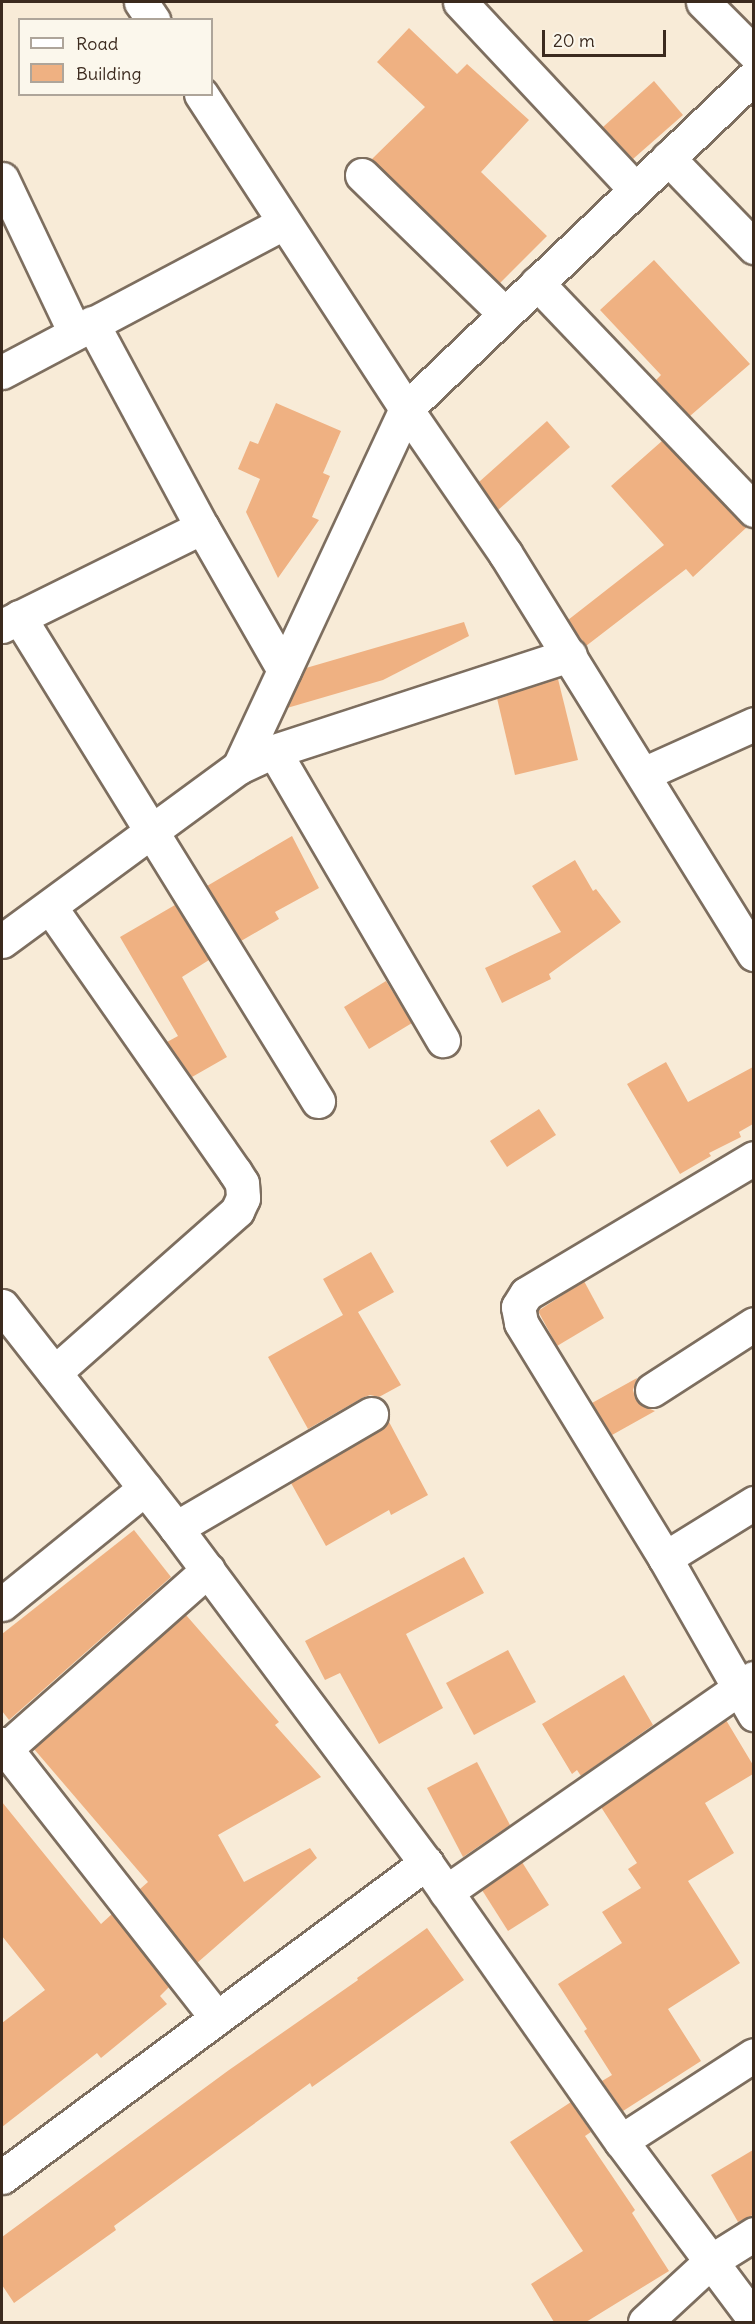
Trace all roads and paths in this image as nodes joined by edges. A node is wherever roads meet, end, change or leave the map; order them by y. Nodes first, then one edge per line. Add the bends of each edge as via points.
1 (141, 2) edge
2 (460, 2) edge
3 (703, 2) edge
4 (152, 18) edge
5 (753, 53) edge
6 (753, 76) edge
7 (202, 96) edge
8 (668, 158) junction
9 (362, 175) dead end
10 (2, 179) edge
11 (635, 189) junction
12 (284, 223) junction
13 (753, 247) edge
14 (537, 283) junction
15 (506, 314) junction
16 (83, 328) junction
17 (2, 372) edge
18 (406, 409) junction
19 (753, 510) edge
20 (202, 527) junction
21 (10, 622) edge
22 (570, 655) junction
23 (284, 670) junction
24 (753, 724) edge
25 (274, 751) junction
26 (239, 767) junction
27 (643, 774) junction
28 (150, 832) junction
29 (50, 907) junction
30 (2, 941) edge
31 (753, 954) edge
32 (443, 1040) dead end
33 (318, 1101) dead end
34 (753, 1158) edge
35 (2, 1306) edge
36 (753, 1324) edge
37 (54, 1373) junction
38 (652, 1390) dead end
39 (371, 1414) dead end
40 (145, 1488) junction
41 (753, 1503) edge
42 (176, 1528) junction
43 (665, 1558) junction
44 (208, 1570) junction
45 (2, 1604) edge
46 (748, 1693) edge
47 (3, 1748) edge
48 (426, 1863) junction
49 (446, 1892) junction
50 (217, 2018) junction
51 (753, 2055) edge
52 (621, 2141) junction
53 (2, 2177) edge
54 (753, 2234) edge
55 (711, 2262) junction
56 (753, 2319) edge
57 (645, 2322) edge

1 - 4 street
2 - 11 street
3 - 5 street
6 - 8 street
7 - 12 street
8 - 11 street
8 - 13 street
9 - 15 street
10 - 16 street
11 - 14 street
12 - 16 street
12 - 18 street
14 - 15 street
14 - 19 street
15 - 18 street
16 - 17 street
16 - 20 street
18 - 22 street via 506,553
18 - 23 street
20 - 21 street
20 - 23 street
21 - 28 street
22 - 25 street
22 - 27 street
23 - 26 street
24 - 27 street
25 - 26 street
25 - 32 street
26 - 28 street
27 - 31 street
28 - 29 street
28 - 33 street
29 - 30 street
29 - 37 street via 235,1172 242,1183 243,1198 237,1211
34 - 43 street via 526,1294 518,1307 521,1323
35 - 37 street
36 - 38 street
37 - 40 street
39 - 42 street
40 - 42 street
40 - 45 street
41 - 43 street
42 - 44 street
43 - 46 street
44 - 47 street
44 - 48 street
46 - 49 street
47 - 50 street
48 - 49 street
48 - 50 street
49 - 52 street
50 - 53 street
51 - 52 street
52 - 55 street
54 - 55 street
55 - 56 street
55 - 57 street

